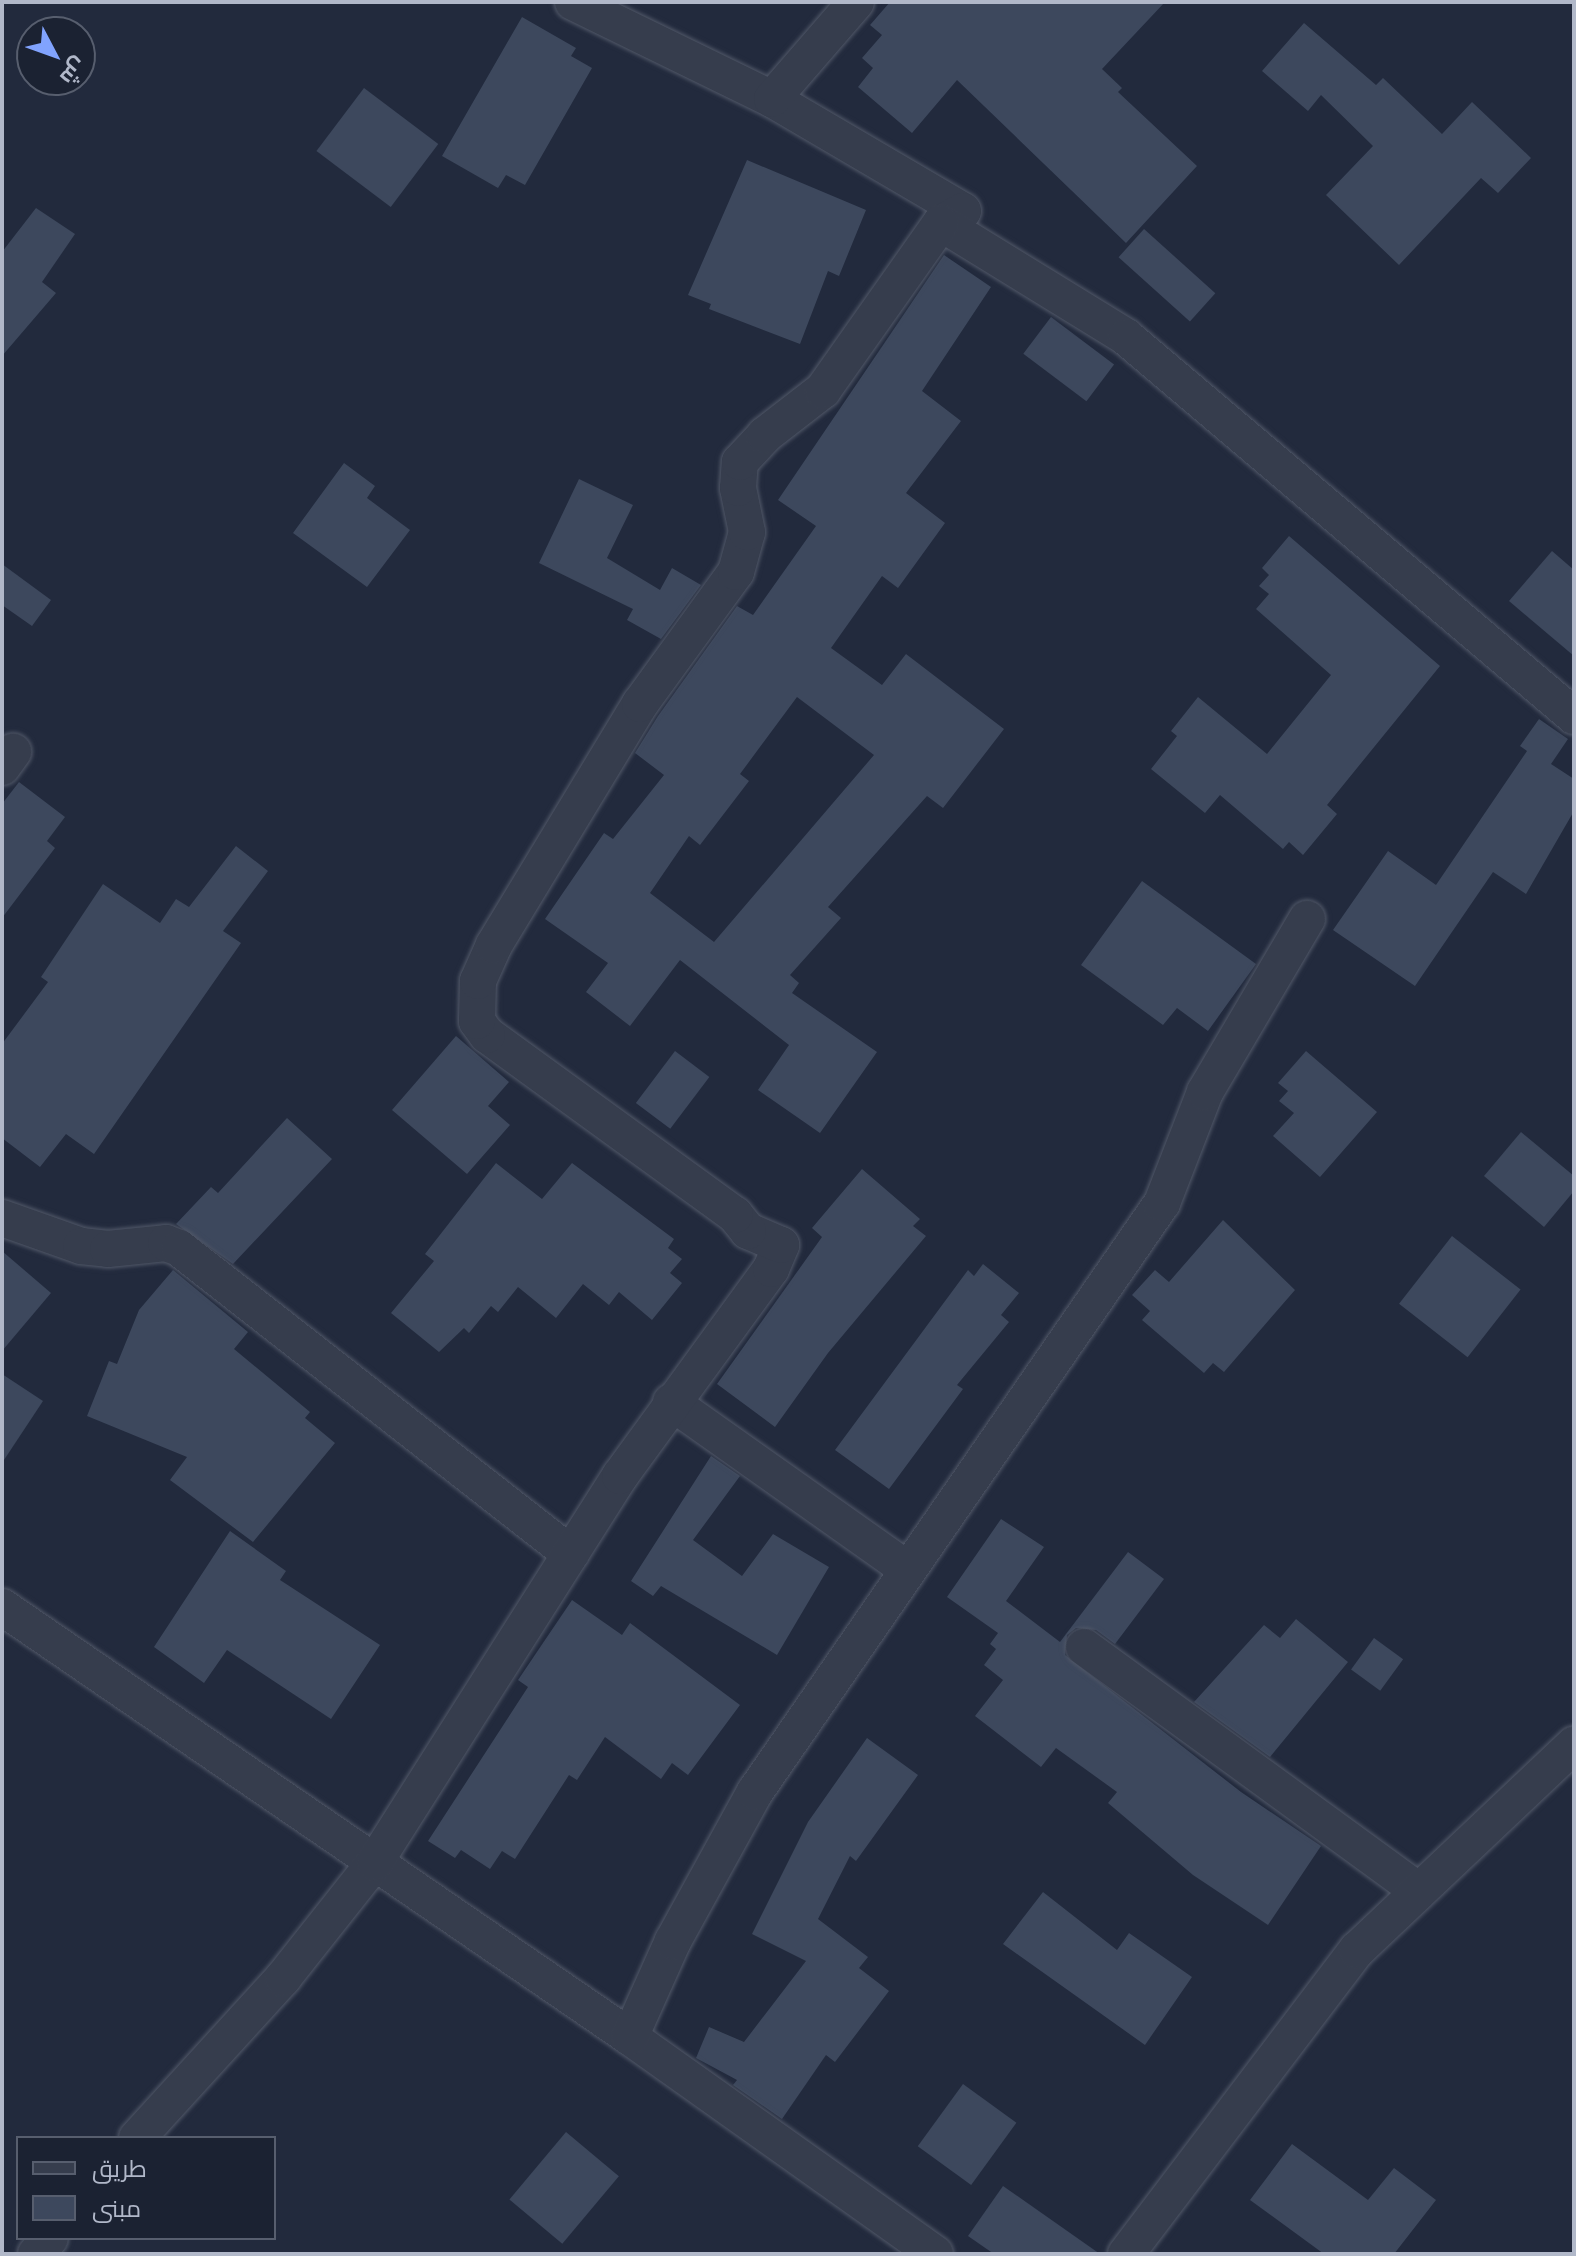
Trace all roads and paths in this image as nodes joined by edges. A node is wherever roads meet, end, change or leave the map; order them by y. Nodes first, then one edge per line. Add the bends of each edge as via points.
1 (573, 2) edge
2 (856, 2) edge
3 (772, 99) junction
4 (941, 223) junction
5 (1574, 716) edge
6 (1307, 919) dead end
7 (2, 1218) edge
8 (671, 1402) junction
9 (571, 1554) junction
10 (907, 1569) junction
11 (2, 1607) edge
12 (1084, 1647) dead end
13 (1574, 1745) edge
14 (375, 1862) junction
15 (1418, 1891) junction
16 (630, 2037) junction
17 (139, 2136) edge
18 (935, 2254) edge
19 (1126, 2254) edge

1 - 3 street
2 - 3 street
3 - 4 street via 963,211
4 - 5 street via 1126,337
4 - 8 street via 823,390 765,435 740,462 738,488 747,532 736,572 640,704 494,945 478,981 477,1021 487,1035 723,1206 748,1231 781,1245 771,1269
6 - 10 street via 1205,1092 1162,1203
7 - 9 street via 81,1246 166,1243 179,1248
8 - 9 street
8 - 10 street
9 - 14 street
10 - 16 street via 755,1792 673,1941
11 - 14 street
12 - 15 street
13 - 15 street
14 - 16 street
14 - 17 street via 283,1978
15 - 19 street via 1357,1950
16 - 18 street

